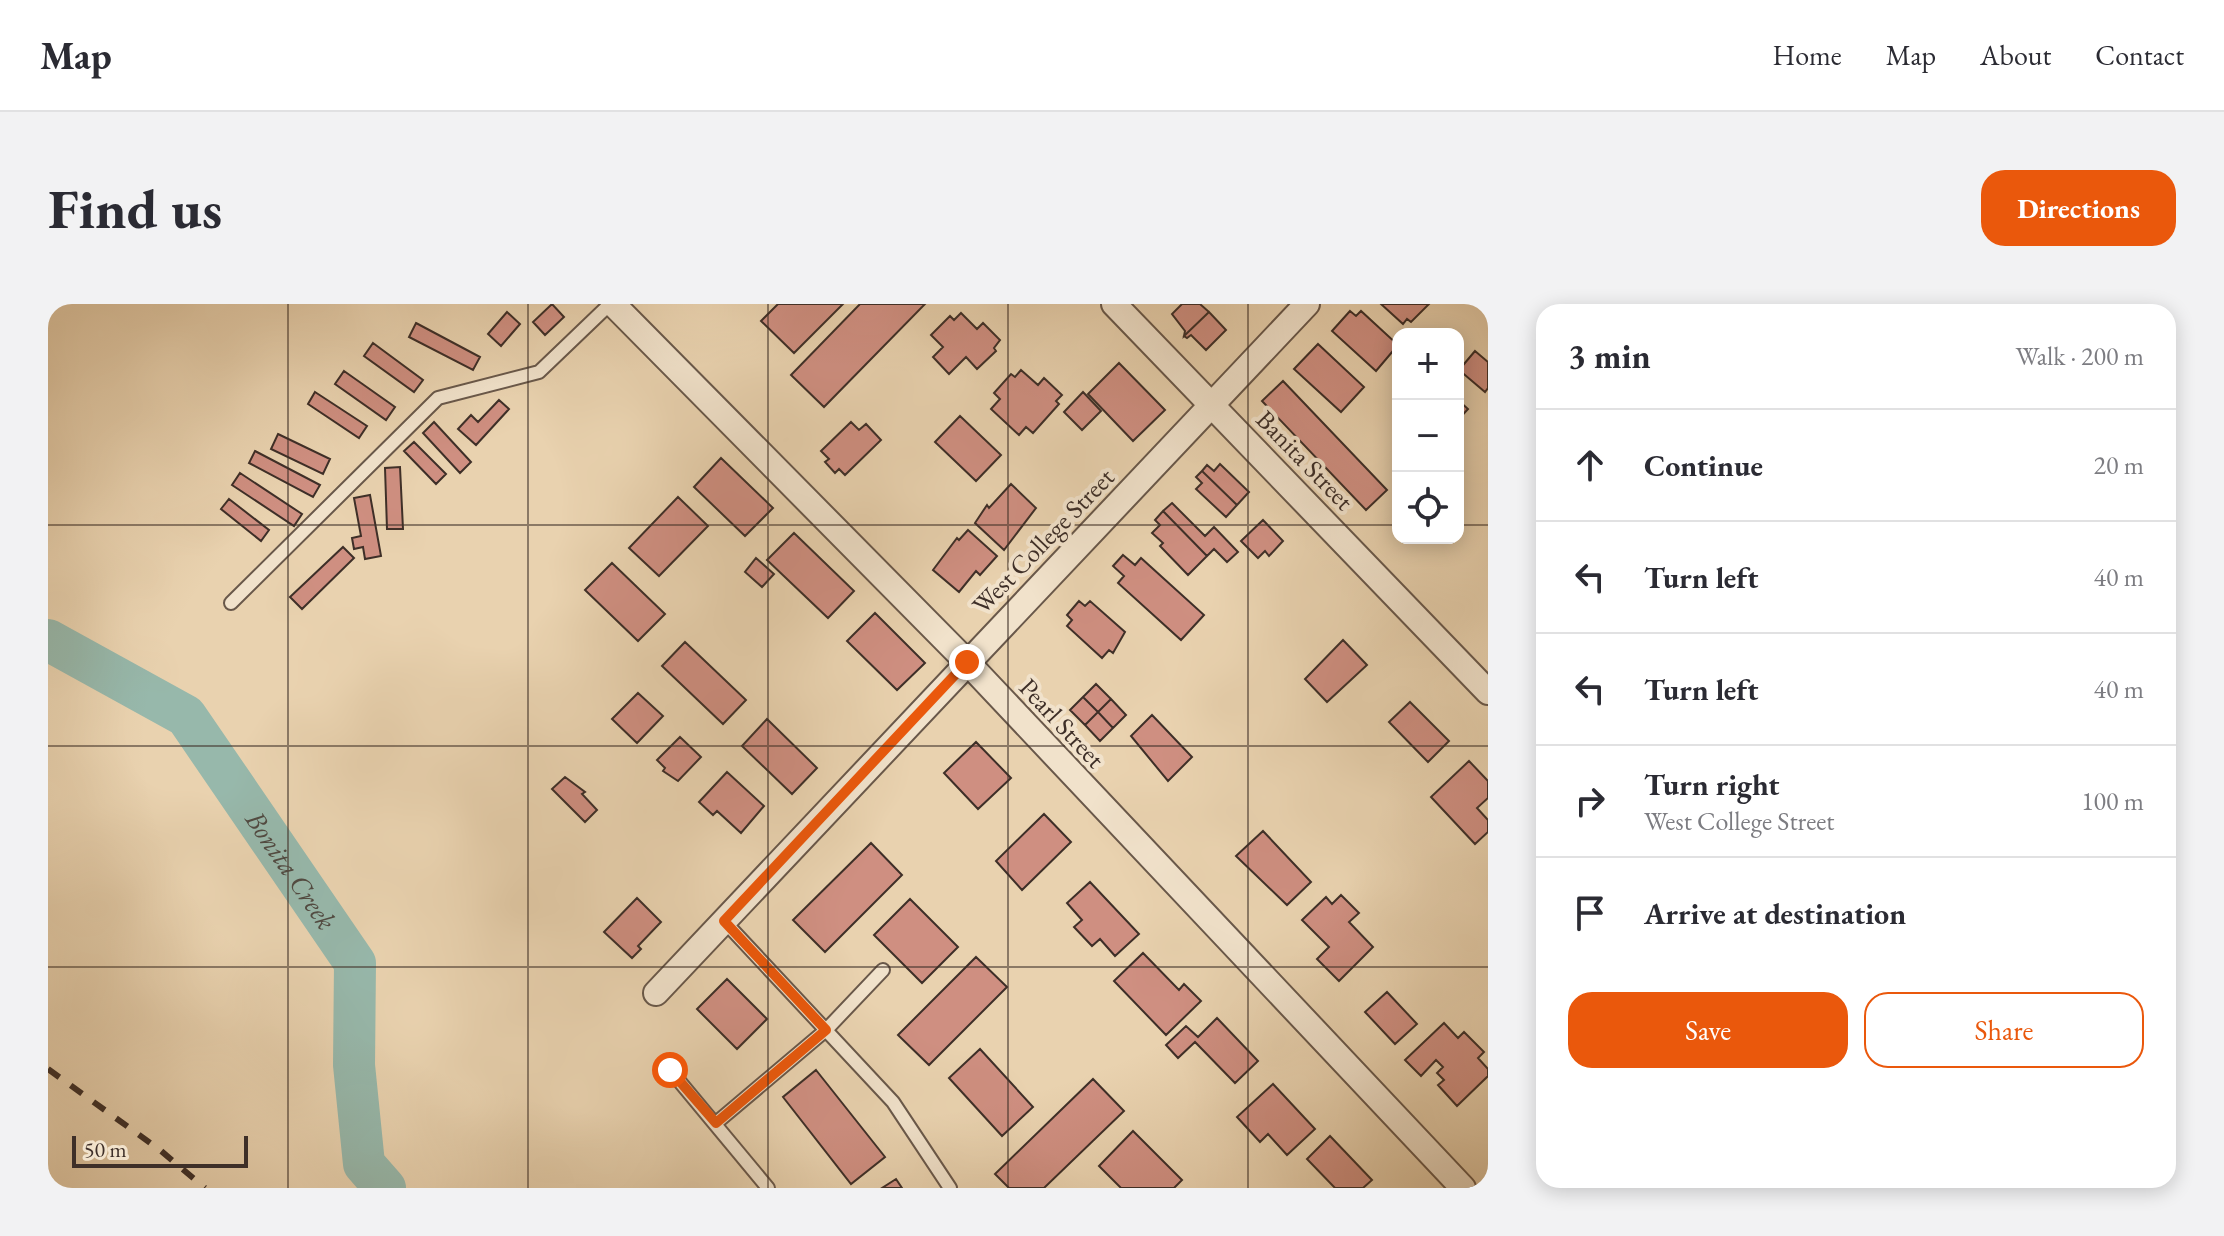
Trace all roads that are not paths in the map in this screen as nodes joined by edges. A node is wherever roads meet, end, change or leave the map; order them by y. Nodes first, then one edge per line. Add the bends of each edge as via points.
1 (611, 304) edge
2 (1114, 304) edge
3 (1307, 304) edge
4 (1213, 404) junction
5 (231, 603) dead end
6 (967, 662) junction
7 (1487, 689) edge
8 (724, 921) junction
9 (883, 970) dead end
10 (656, 993) dead end
11 (826, 1030) junction
12 (670, 1070) dead end
13 (716, 1123) junction
14 (768, 1188) edge
15 (950, 1188) edge
16 (1463, 1188) edge

1 - 5 lane via 539,372 438,398
1 - 6 street, Pearl Street
2 - 4 street, Banita Street
3 - 4 street, West College Street
4 - 6 street, West College Street
4 - 7 street, Banita Street
6 - 8 street, West College Street
6 - 16 street, Pearl Street
8 - 10 street, West College Street
8 - 11 lane
9 - 11 lane
11 - 13 lane
11 - 15 lane via 893,1102
12 - 13 lane
13 - 14 lane

